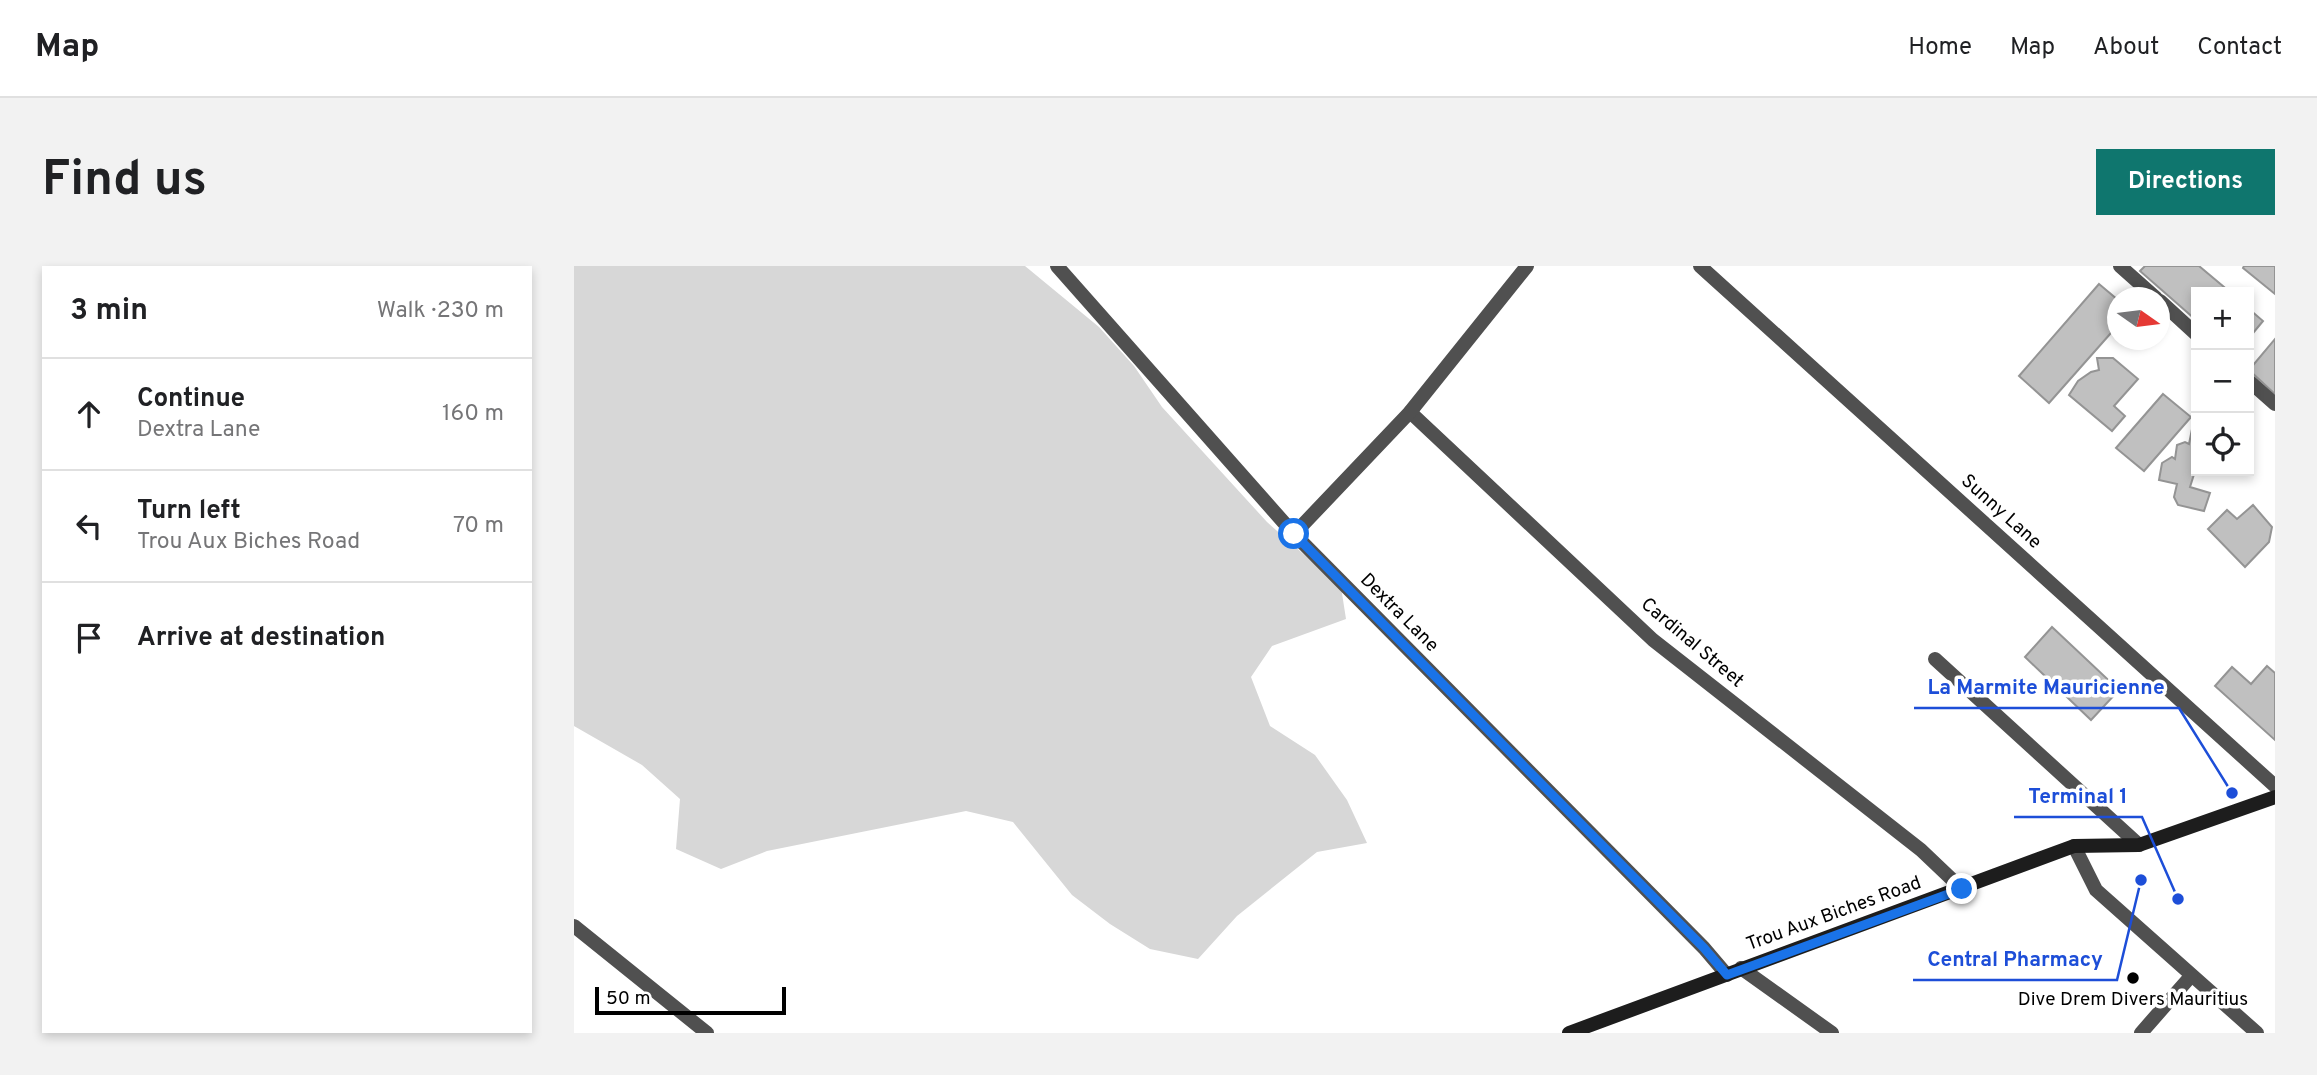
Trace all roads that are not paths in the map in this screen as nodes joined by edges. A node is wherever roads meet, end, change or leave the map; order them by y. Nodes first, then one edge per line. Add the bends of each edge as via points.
1 (1057, 266) edge
2 (1527, 266) edge
3 (1700, 266) edge
4 (2120, 266) edge
5 (2143, 287) edge
6 (2170, 310) edge
7 (2191, 329) edge
8 (2254, 385) edge
9 (2275, 404) edge
10 (1410, 412) junction
11 (1294, 534) junction
12 (1935, 659) dead end
13 (2275, 786) edge
14 (2275, 797) edge
15 (2138, 845) junction
16 (2074, 846) junction
17 (1962, 889) junction
18 (574, 926) edge
19 (1741, 968) junction
20 (1727, 975) junction
21 (2191, 976) junction
22 (707, 1033) edge
23 (1569, 1033) edge
24 (1832, 1033) edge
25 (2141, 1033) edge
26 (2257, 1033) edge

1 - 11 street, Dextra Lane
2 - 10 street
3 - 13 street, Sunny Lane
4 - 5 street
6 - 7 street
8 - 9 street
10 - 11 street
10 - 17 street, Cardinal Street via 1653,640 1921,850
11 - 20 street, Dextra Lane
12 - 15 street
14 - 15 main road, Trou Aux Biches Road
15 - 16 main road, Trou Aux Biches Road
16 - 17 main road, Trou Aux Biches Road
16 - 21 street via 2096,890
17 - 19 main road, Trou Aux Biches Road
18 - 22 street
19 - 20 main road, Trou Aux Biches Road
19 - 24 street
20 - 23 main road, Trou Aux Biches Road
21 - 25 street
21 - 26 street

